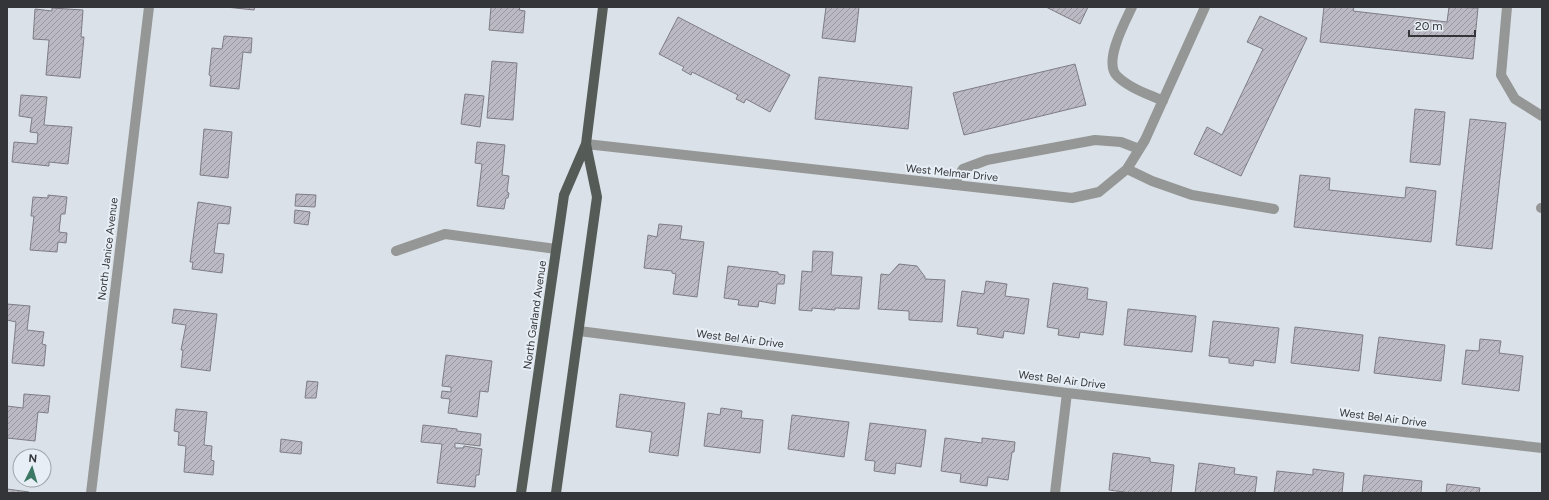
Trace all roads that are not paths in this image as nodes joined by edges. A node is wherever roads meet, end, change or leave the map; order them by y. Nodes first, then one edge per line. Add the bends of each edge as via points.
1 (149, 7) edge
2 (603, 7) edge
3 (1132, 7) edge
4 (1205, 7) edge
5 (1507, 7) edge
6 (1163, 101) junction
7 (1542, 116) edge
8 (586, 144) junction
9 (1140, 149) junction
10 (1127, 169) junction
11 (953, 185) junction
12 (1274, 209) dead end
13 (556, 249) junction
14 (396, 251) dead end
15 (579, 331) junction
16 (1067, 393) junction
17 (1542, 448) edge
18 (92, 493) edge
19 (521, 493) edge
20 (556, 493) edge
21 (1056, 493) edge

1 - 18 street, North Janice Avenue
2 - 8 main road, North Garland Avenue
3 - 6 street via 1118,37 1112,61 1116,75 1125,83
4 - 6 street, West Melmar Drive
5 - 7 street via 1501,75 1515,99
6 - 9 street, West Melmar Drive
8 - 11 street, West Melmar Drive
8 - 13 main road, North Garland Avenue via 564,195
8 - 15 main road, North Garland Avenue via 597,197
9 - 10 street, West Melmar Drive
9 - 11 street via 1122,142 1095,140 987,160 963,169
10 - 11 street, West Melmar Drive via 1099,192 1072,198
10 - 12 street via 1192,195
13 - 14 street via 445,234
13 - 19 main road, North Garland Avenue
15 - 16 street, West Bel Air Drive
15 - 20 main road, North Garland Avenue
16 - 17 street, West Bel Air Drive
16 - 21 street

